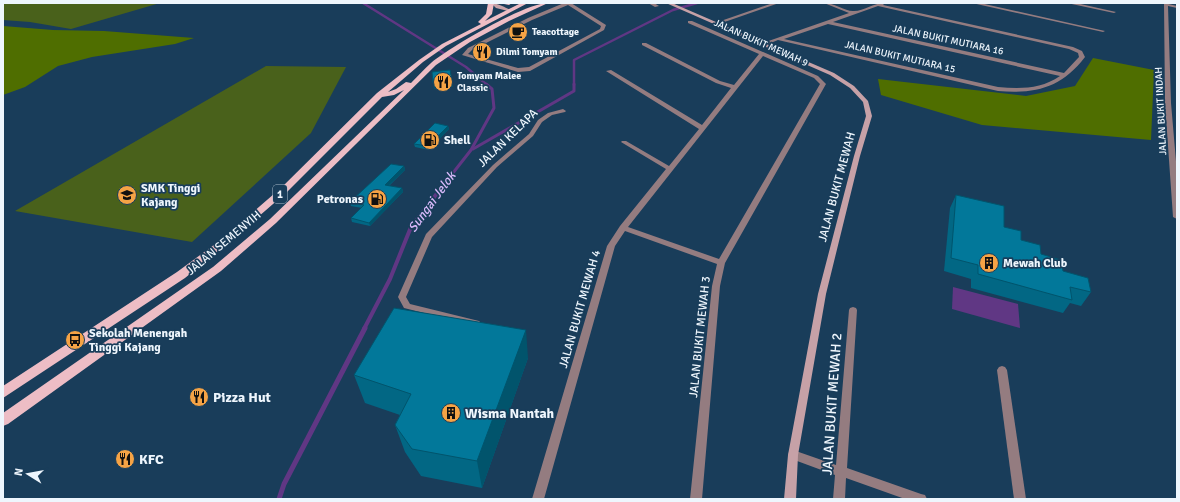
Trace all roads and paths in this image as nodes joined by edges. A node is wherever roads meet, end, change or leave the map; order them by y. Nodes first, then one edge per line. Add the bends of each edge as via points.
1 (492, 3) edge
2 (502, 3) edge
3 (509, 3) edge
4 (525, 3) edge
5 (538, 3) edge
6 (545, 3) edge
7 (569, 3) edge
8 (650, 3) edge
9 (668, 3) edge
10 (777, 3) edge
11 (826, 3) edge
12 (974, 3) edge
13 (1069, 3) edge
14 (881, 4) edge
15 (1165, 4) edge
16 (657, 6) dead end
17 (1177, 6) edge
18 (508, 10) junction
19 (854, 12) junction
20 (1114, 12) dead end
21 (690, 22) dead end
22 (827, 22) junction
23 (714, 24) junction
24 (476, 28) junction
25 (1103, 31) dead end
26 (739, 35) junction
27 (729, 38) junction
28 (779, 39) junction
29 (468, 41) junction
30 (644, 44) dead end
31 (763, 44) junction
32 (762, 53) junction
33 (433, 65) junction
34 (609, 71) dead end
35 (1065, 75) junction
36 (823, 84) joint
37 (735, 87) junction
38 (380, 95) junction
39 (563, 111) dead end
40 (702, 128) junction
41 (624, 142) dead end
42 (345, 152) junction
43 (670, 169) junction
44 (1177, 217) edge
45 (623, 228) junction
46 (721, 262) junction
47 (853, 310) dead end
48 (478, 323) edge
49 (1002, 370) dead end
50 (3, 393) edge
51 (3, 421) edge
52 (794, 455) junction
53 (841, 471) junction
54 (538, 499) edge
55 (696, 499) edge
56 (790, 499) edge
57 (839, 499) edge
58 (921, 499) edge
59 (1020, 499) edge

1 - 18 street
1 - 24 main road via 489,14
2 - 3 main road
4 - 18 main road, JALAN SEMENYIH / 1
5 - 18 main road via 518,11
6 - 29 main road, JALAN SEMENYIH / 1
7 - 7 street via 604,26 602,30 530,69 518,70 465,55 470,49
8 - 16 street
9 - 23 street, JALAN BUKIT MEWAH
10 - 23 street
11 - 19 street
12 - 25 street
13 - 20 street
14 - 19 street
14 - 35 street, JALAN BUKIT MUTIARA 15 via 1080,52 1082,57
15 - 17 street
15 - 44 street, JALAN BUKIT INDAH via 1168,103
18 - 24 main road, JALAN SEMENYIH / 1
18 - 29 main road via 506,16 473,35
19 - 22 street
21 - 27 street, JALAN BUKIT MEWAH 9
22 - 28 street
22 - 35 street, JALAN BUKIT MUTIARA 16
23 - 26 street, JALAN BUKIT MEWAH
24 - 38 main road, JALAN SEMENYIH / 1 via 444,45
26 - 27 street
26 - 31 street, JALAN BUKIT MEWAH
27 - 32 street, JALAN BUKIT MEWAH 9
28 - 31 street
28 - 35 street, JALAN BUKIT MUTIARA 15 via 998,89 1037,90
29 - 33 main road, JALAN SEMENYIH / 1
30 - 37 street via 718,82
31 - 52 street, JALAN BUKIT MEWAH via 832,74 852,87 866,102 869,116 822,294
32 - 36 street, JALAN BUKIT MEWAH 9 via 816,77
32 - 37 street, JALAN BUKIT MEWAH 4
33 - 38 main road via 395,93
33 - 42 main road, JALAN SEMENYIH / 1
34 - 40 street
36 - 46 street, JALAN BUKIT MEWAH 3
37 - 40 street, JALAN BUKIT MEWAH 4
38 - 42 main road via 388,99 387,102 354,137
38 - 50 main road, JALAN SEMENYIH / 1 via 285,189 225,241 181,275
39 - 48 street, JALAN KELAPA via 550,114 540,121 531,136 495,166 429,236 402,297 407,306
40 - 43 street, JALAN BUKIT MEWAH 4
41 - 43 street
42 - 51 main road, JALAN SEMENYIH / 1 via 273,221 217,269
43 - 45 street, JALAN BUKIT MEWAH 4
45 - 46 street
45 - 54 street, JALAN BUKIT MEWAH 4 via 607,257
46 - 55 street, JALAN BUKIT MEWAH 3 via 716,286
47 - 53 street, JALAN BUKIT MEWAH 2
49 - 59 street
52 - 53 street
52 - 56 street, JALAN BUKIT MEWAH
53 - 57 street, JALAN BUKIT MEWAH 2
53 - 58 street

